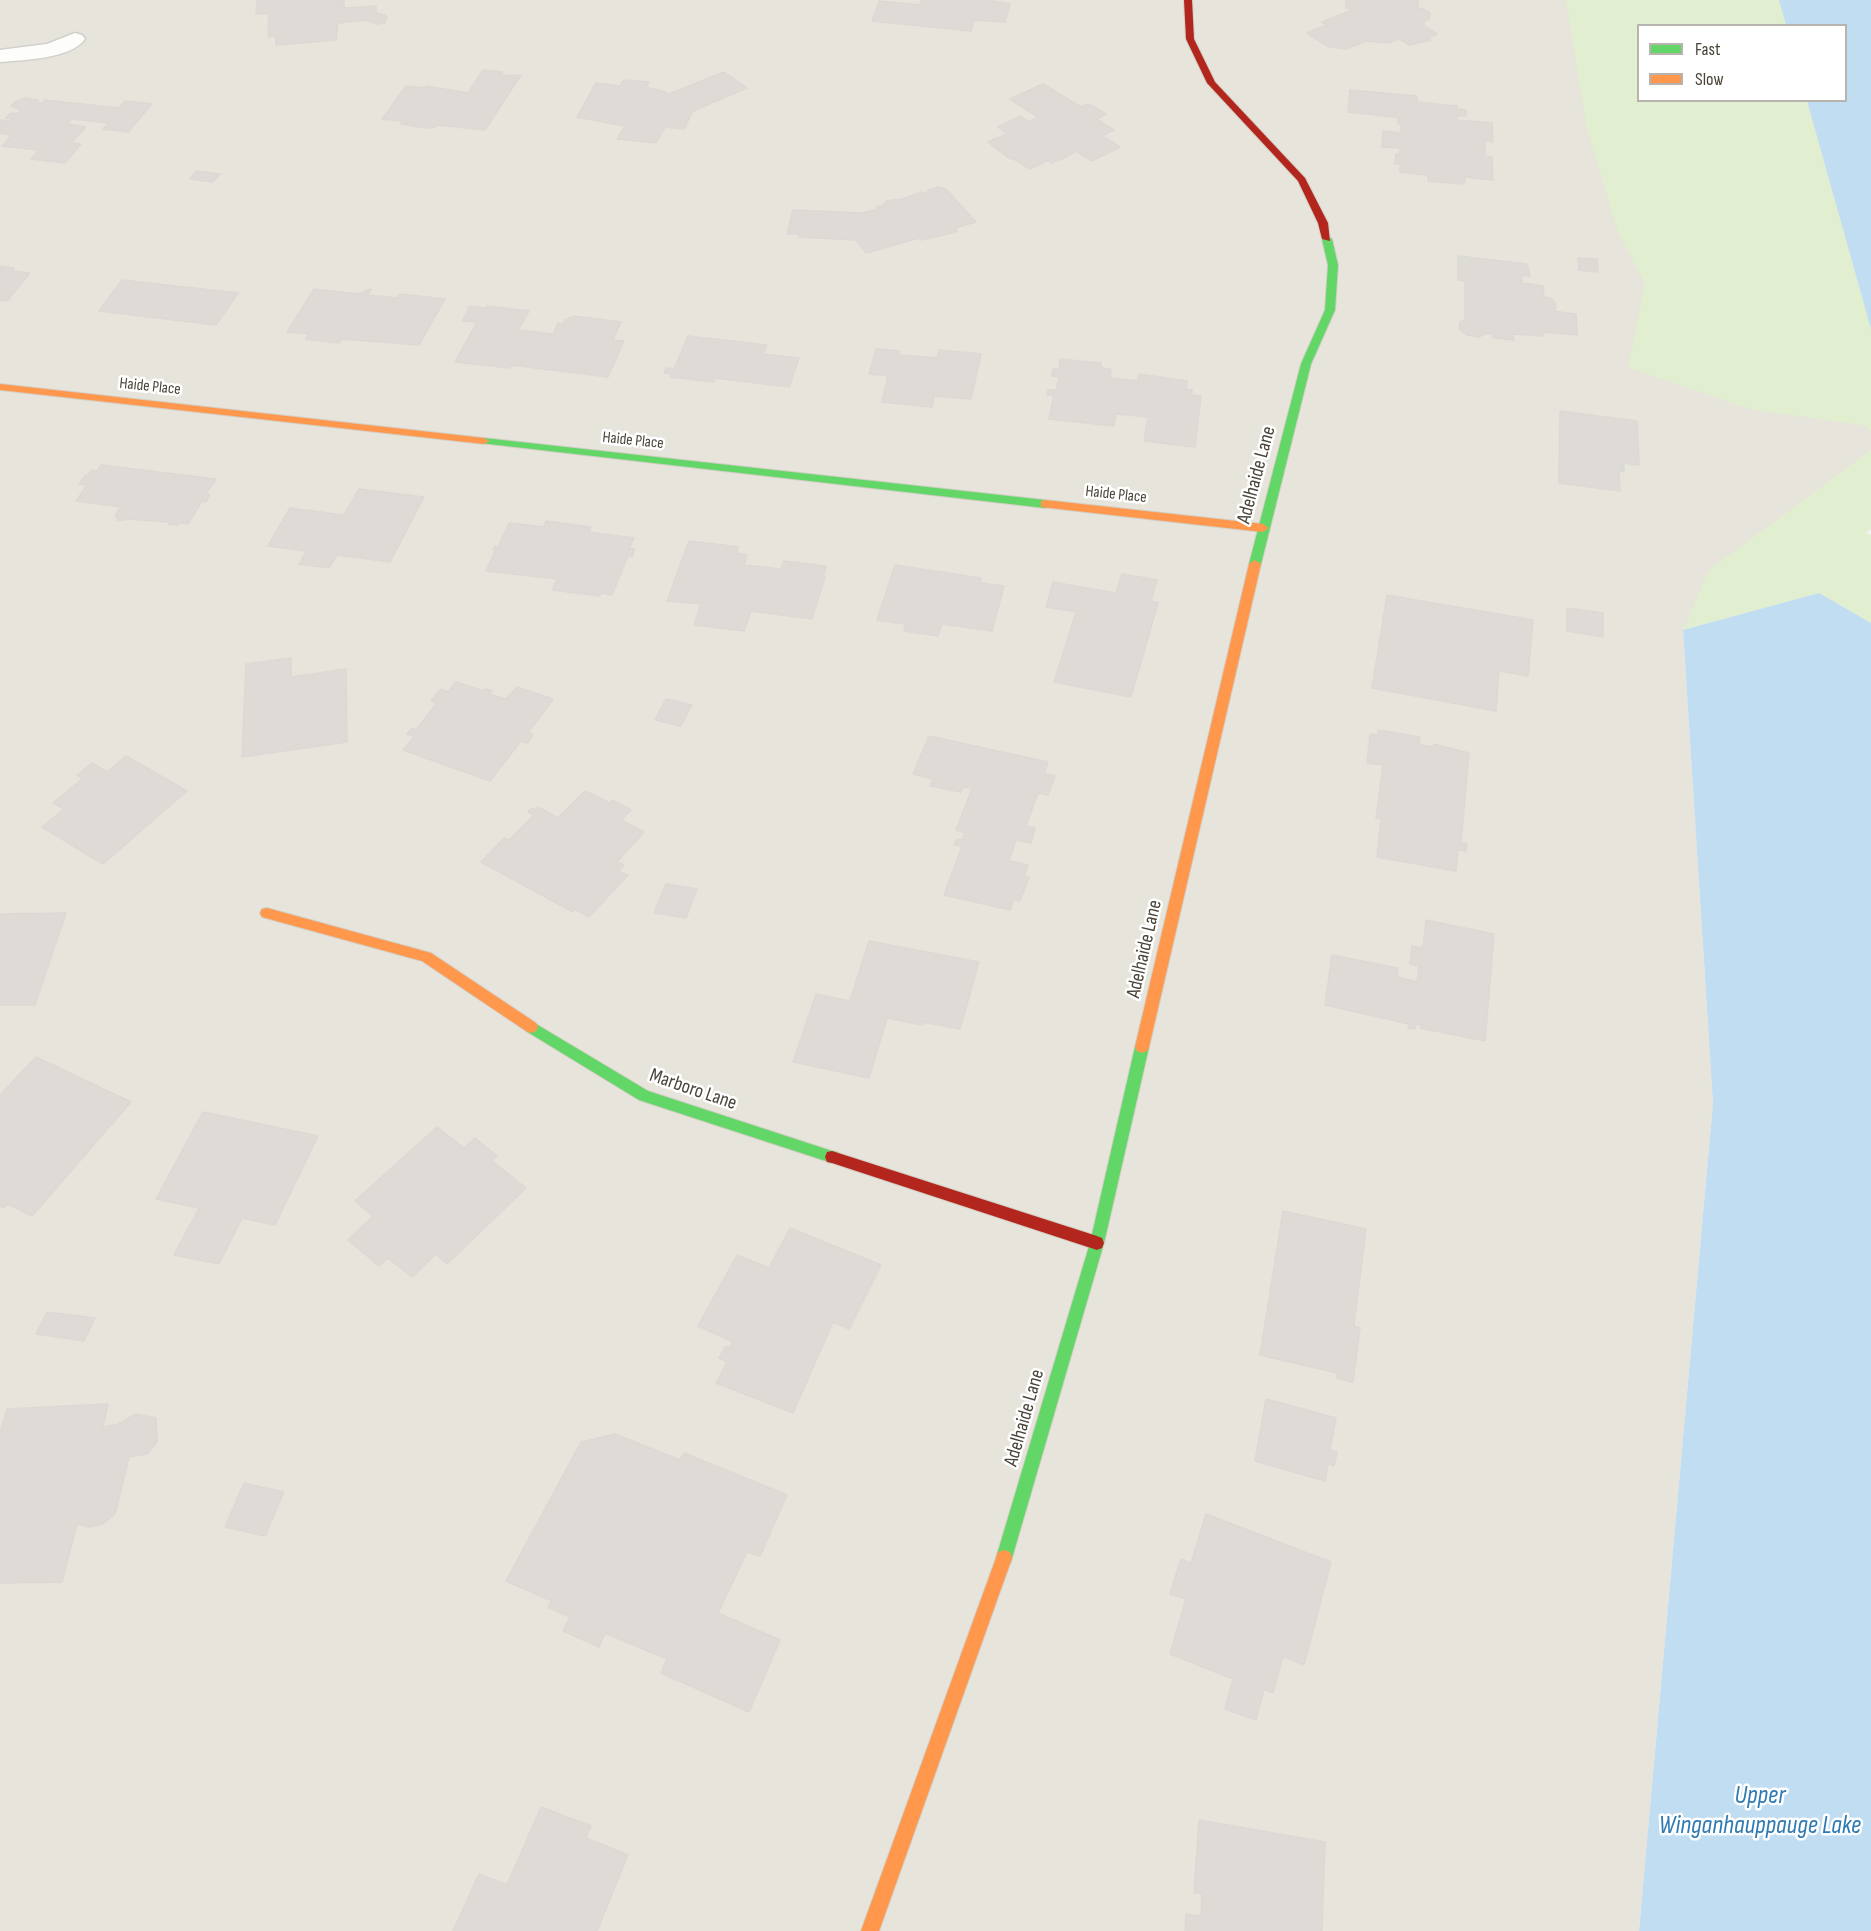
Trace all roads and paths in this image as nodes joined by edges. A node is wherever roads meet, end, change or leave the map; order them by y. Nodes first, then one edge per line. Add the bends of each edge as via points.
1 (1188, 0) edge
2 (75, 39) dead end
3 (0, 56) edge
4 (0, 387) edge
5 (1263, 528) junction
6 (267, 913) dead end
7 (1097, 1244) junction
8 (870, 1931) edge

1 - 5 street, Adelhaide Lane via 1190,39 1212,83 1302,180 1323,223 1333,265 1330,310 1306,364
2 - 3 street via 52,50
4 - 5 street, Haide Place
5 - 7 street, Adelhaide Lane
6 - 7 street, Marboro Lane via 426,957 561,1047 644,1096
7 - 8 street, Adelhaide Lane via 996,1586

